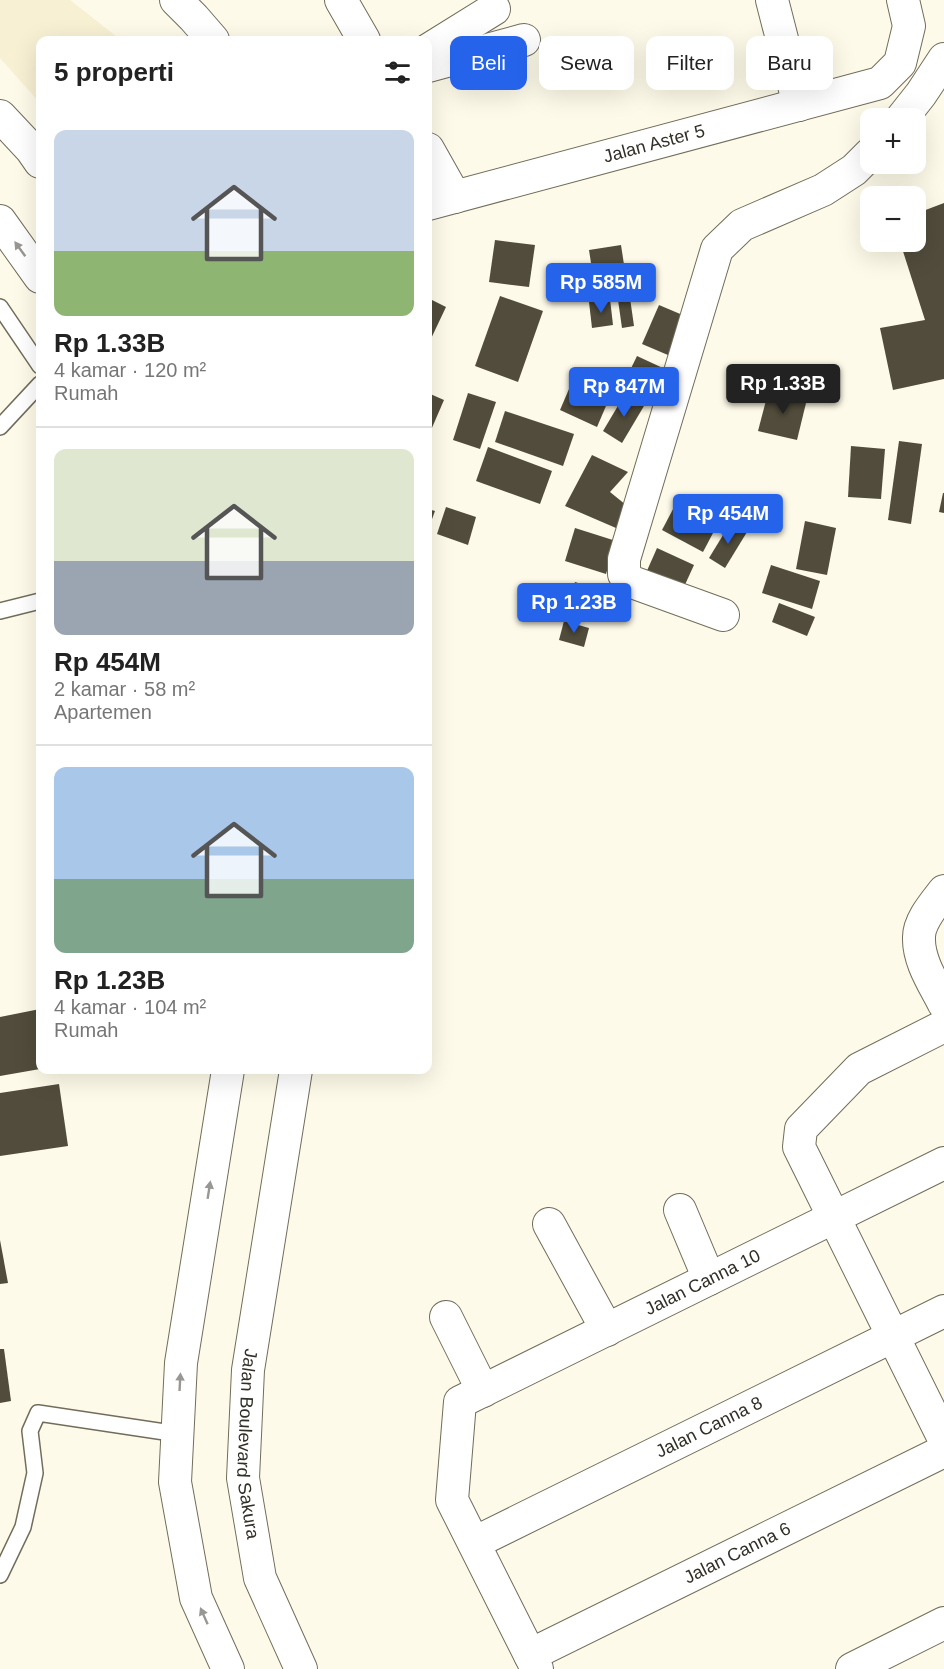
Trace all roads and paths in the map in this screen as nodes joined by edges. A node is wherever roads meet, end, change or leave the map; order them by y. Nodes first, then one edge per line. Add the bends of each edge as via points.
1 (176, 0) edge
2 (341, 0) edge
3 (772, 0) edge
4 (903, 0) edge
5 (494, 9) dead end
6 (210, 36) edge
7 (362, 36) edge
8 (432, 48) edge
9 (944, 59) edge
10 (450, 60) edge
11 (432, 65) edge
12 (799, 105) junction
13 (910, 108) edge
14 (0, 116) edge
15 (36, 156) edge
16 (860, 164) edge
17 (432, 165) edge
18 (441, 200) edge
19 (0, 221) edge
20 (36, 271) edge
21 (0, 307) edge
22 (36, 360) edge
23 (36, 388) edge
24 (0, 427) edge
25 (36, 602) edge
26 (0, 611) edge
27 (723, 615) dead end
28 (944, 891) edge
29 (944, 1004) edge
30 (944, 1026) edge
31 (227, 1074) edge
32 (295, 1074) edge
33 (944, 1163) edge
34 (680, 1210) dead end
35 (834, 1218) junction
36 (549, 1224) dead end
37 (709, 1279) junction
38 (944, 1311) edge
39 (446, 1317) dead end
40 (607, 1330) junction
41 (893, 1337) junction
42 (472, 1397) junction
43 (177, 1434) junction
44 (944, 1439) edge
45 (944, 1451) edge
46 (474, 1544) junction
47 (0, 1575) edge
48 (944, 1623) edge
49 (533, 1662) edge
50 (228, 1669) edge
51 (301, 1669) edge
52 (852, 1669) edge

1 - 6 street
2 - 7 street
3 - 12 street
4 - 12 street, Jalan Aster 5 via 909,26 900,63 880,83
5 - 8 street
9 - 13 street
10 - 11 street
12 - 18 street, Jalan Aster 5
14 - 15 street
16 - 27 street via 823,190 742,225 717,249 624,559 624,574 632,582
17 - 18 street
20 -> 19 street
21 - 22 lane
23 - 24 lane
25 - 26 lane
28 - 29 street via 928,912 918,936 923,960
30 - 35 street via 859,1069 801,1129 799,1147
43 -> 31 street via 181,1363
32 - 51 street, Jalan Boulevard Sakura via 248,1370 243,1478 260,1578
33 - 35 street, Jalan Canna 10
34 - 37 street
35 - 37 street, Jalan Canna 10
35 - 41 street
36 - 40 street
37 - 40 street, Jalan Canna 10
38 - 41 street, Jalan Canna 8
39 - 42 street
40 - 42 street, Jalan Canna 10
41 - 44 street
41 - 46 street, Jalan Canna 8
42 - 46 street via 452,1500
43 - 47 lane via 38,1413 30,1431 35,1473 24,1527
50 -> 43 street via 196,1598 175,1482
45 - 49 street, Jalan Canna 6
46 - 49 street
48 - 52 street

